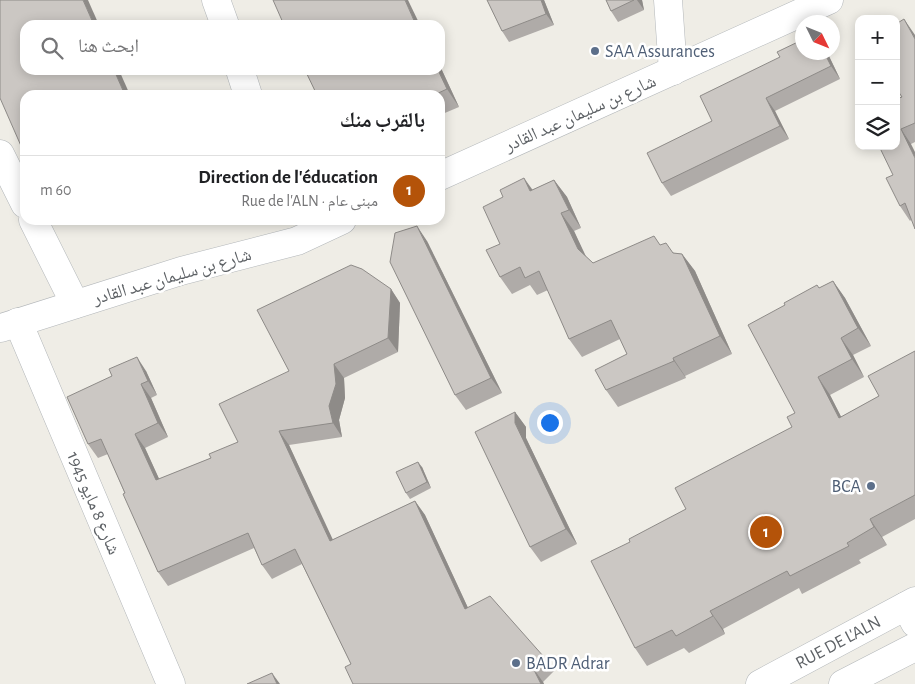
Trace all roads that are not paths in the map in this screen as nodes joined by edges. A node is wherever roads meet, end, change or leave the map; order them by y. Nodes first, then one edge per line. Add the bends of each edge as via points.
1 (216, 0) edge
2 (668, 0) edge
3 (829, 0) edge
4 (223, 20) edge
5 (673, 71) junction
6 (242, 75) edge
7 (246, 90) edge
8 (0, 154) edge
9 (445, 174) edge
10 (20, 194) edge
11 (36, 225) edge
12 (318, 225) edge
13 (293, 230) edge
14 (75, 304) junction
15 (9, 325) edge
16 (912, 610) edge
17 (915, 647) edge
18 (171, 684) edge
19 (760, 684) edge
20 (842, 684) edge

1 - 4 street
2 - 5 street
3 - 5 street, شارع بن سليمان عبد القادر
5 - 9 street, شارع بن سليمان عبد القادر
6 - 7 street
8 - 10 street
11 - 14 street
12 - 13 street, شارع بن سليمان عبد القادر
13 - 14 street, شارع بن سليمان عبد القادر via 181,271
14 - 15 street, شارع بن سليمان عبد القادر
15 - 18 street, شارع 8 مايو 1945
16 - 19 street, RUE DE L'ALN
17 - 20 street

